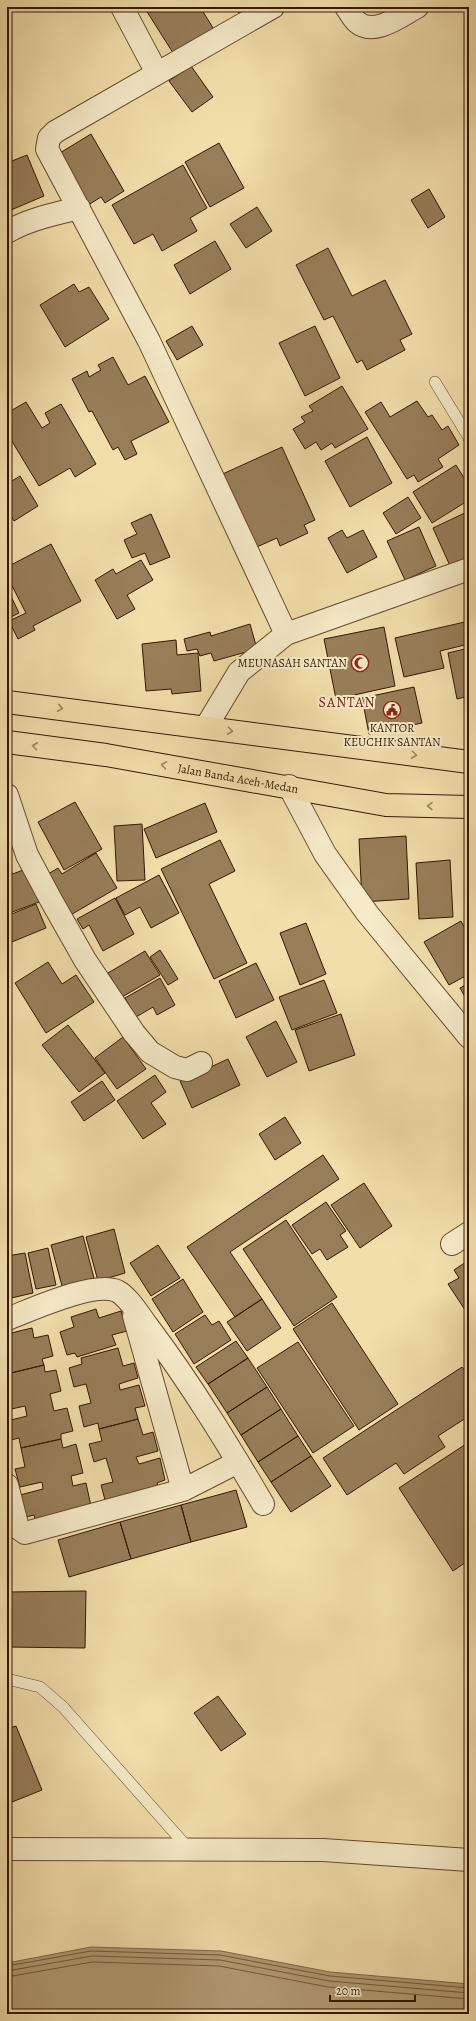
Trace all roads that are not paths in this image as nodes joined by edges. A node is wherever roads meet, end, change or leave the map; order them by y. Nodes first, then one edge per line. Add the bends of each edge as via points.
1 (122, 7) edge
2 (273, 7) edge
3 (346, 7) edge
4 (417, 7) edge
5 (156, 74) junction
6 (79, 208) junction
7 (7, 232) edge
8 (435, 382) dead end
9 (469, 438) edge
10 (469, 569) edge
11 (286, 634) junction
12 (7, 702) edge
13 (206, 727) junction
14 (7, 742) edge
15 (469, 762) edge
16 (289, 786) junction
17 (7, 795) edge
18 (469, 807) edge
19 (469, 1037) edge
20 (201, 1063) dead end
21 (131, 1303) junction
22 (7, 1319) edge
23 (238, 1462) junction
24 (7, 1485) edge
25 (183, 1490) junction
26 (263, 1504) dead end
27 (7, 1679) edge
28 (7, 1849) edge
29 (189, 1849) junction
30 (469, 1860) edge

1 - 5 street
2 - 5 street
3 - 4 street via 358,23 374,28 385,25
5 - 6 street via 54,132 48,138 47,149
6 - 7 street via 41,218
6 - 11 street via 149,341
8 - 9 lane
10 - 11 street
11 - 13 street via 239,672
12 -> 13 highway
13 -> 15 highway
16 -> 14 highway, Jalan Banda Aceh-Medan via 106,755
18 -> 16 highway, Jalan Banda Aceh-Medan via 386,805
16 - 19 street via 325,854 363,907
17 - 20 street via 27,855 50,900 85,960 134,1033 150,1052 174,1067 186,1070
21 - 22 street via 117,1291 96,1289
21 - 23 street via 183,1374
21 - 25 street
23 - 25 street
23 - 26 street
24 - 25 street via 18,1528 25,1533
27 - 29 lane via 40,1687 63,1707
28 - 29 street
29 - 30 street via 323,1850

